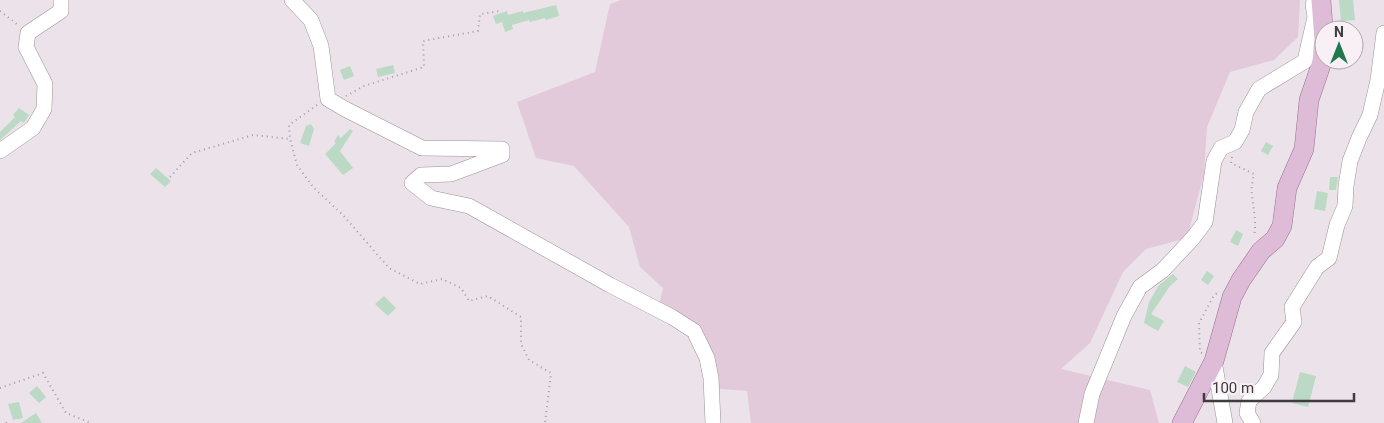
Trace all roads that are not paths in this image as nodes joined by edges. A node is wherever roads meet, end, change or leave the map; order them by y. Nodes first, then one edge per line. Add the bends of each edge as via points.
1 (61, 0) edge
2 (292, 0) edge
3 (1313, 0) edge
4 (1321, 0) edge
5 (1384, 32) edge
6 (0, 151) edge
7 (1216, 356) junction
8 (713, 423) edge
9 (1086, 423) edge
10 (1182, 423) edge
11 (1225, 423) edge
12 (1253, 423) edge

1 - 6 street via 61,11 28,33 26,47 45,84 44,110 32,128
2 - 8 street via 311,20 321,46 328,99 422,148 502,149 502,155 451,174 421,175 412,183 431,198 469,206 694,331 712,378
3 - 9 street via 1315,17 1305,61 1259,89 1235,142 1221,148 1214,161 1205,222 1163,270 1140,287 1124,316 1092,394
4 - 7 main road via 1322,62 1309,100 1304,149 1287,188 1282,226 1275,239 1261,251 1232,297
5 - 12 street via 1370,116 1350,161 1345,206 1329,258 1317,267 1292,307 1294,322 1272,353 1271,375 1249,401 1247,413
7 - 10 main road
7 - 11 street

